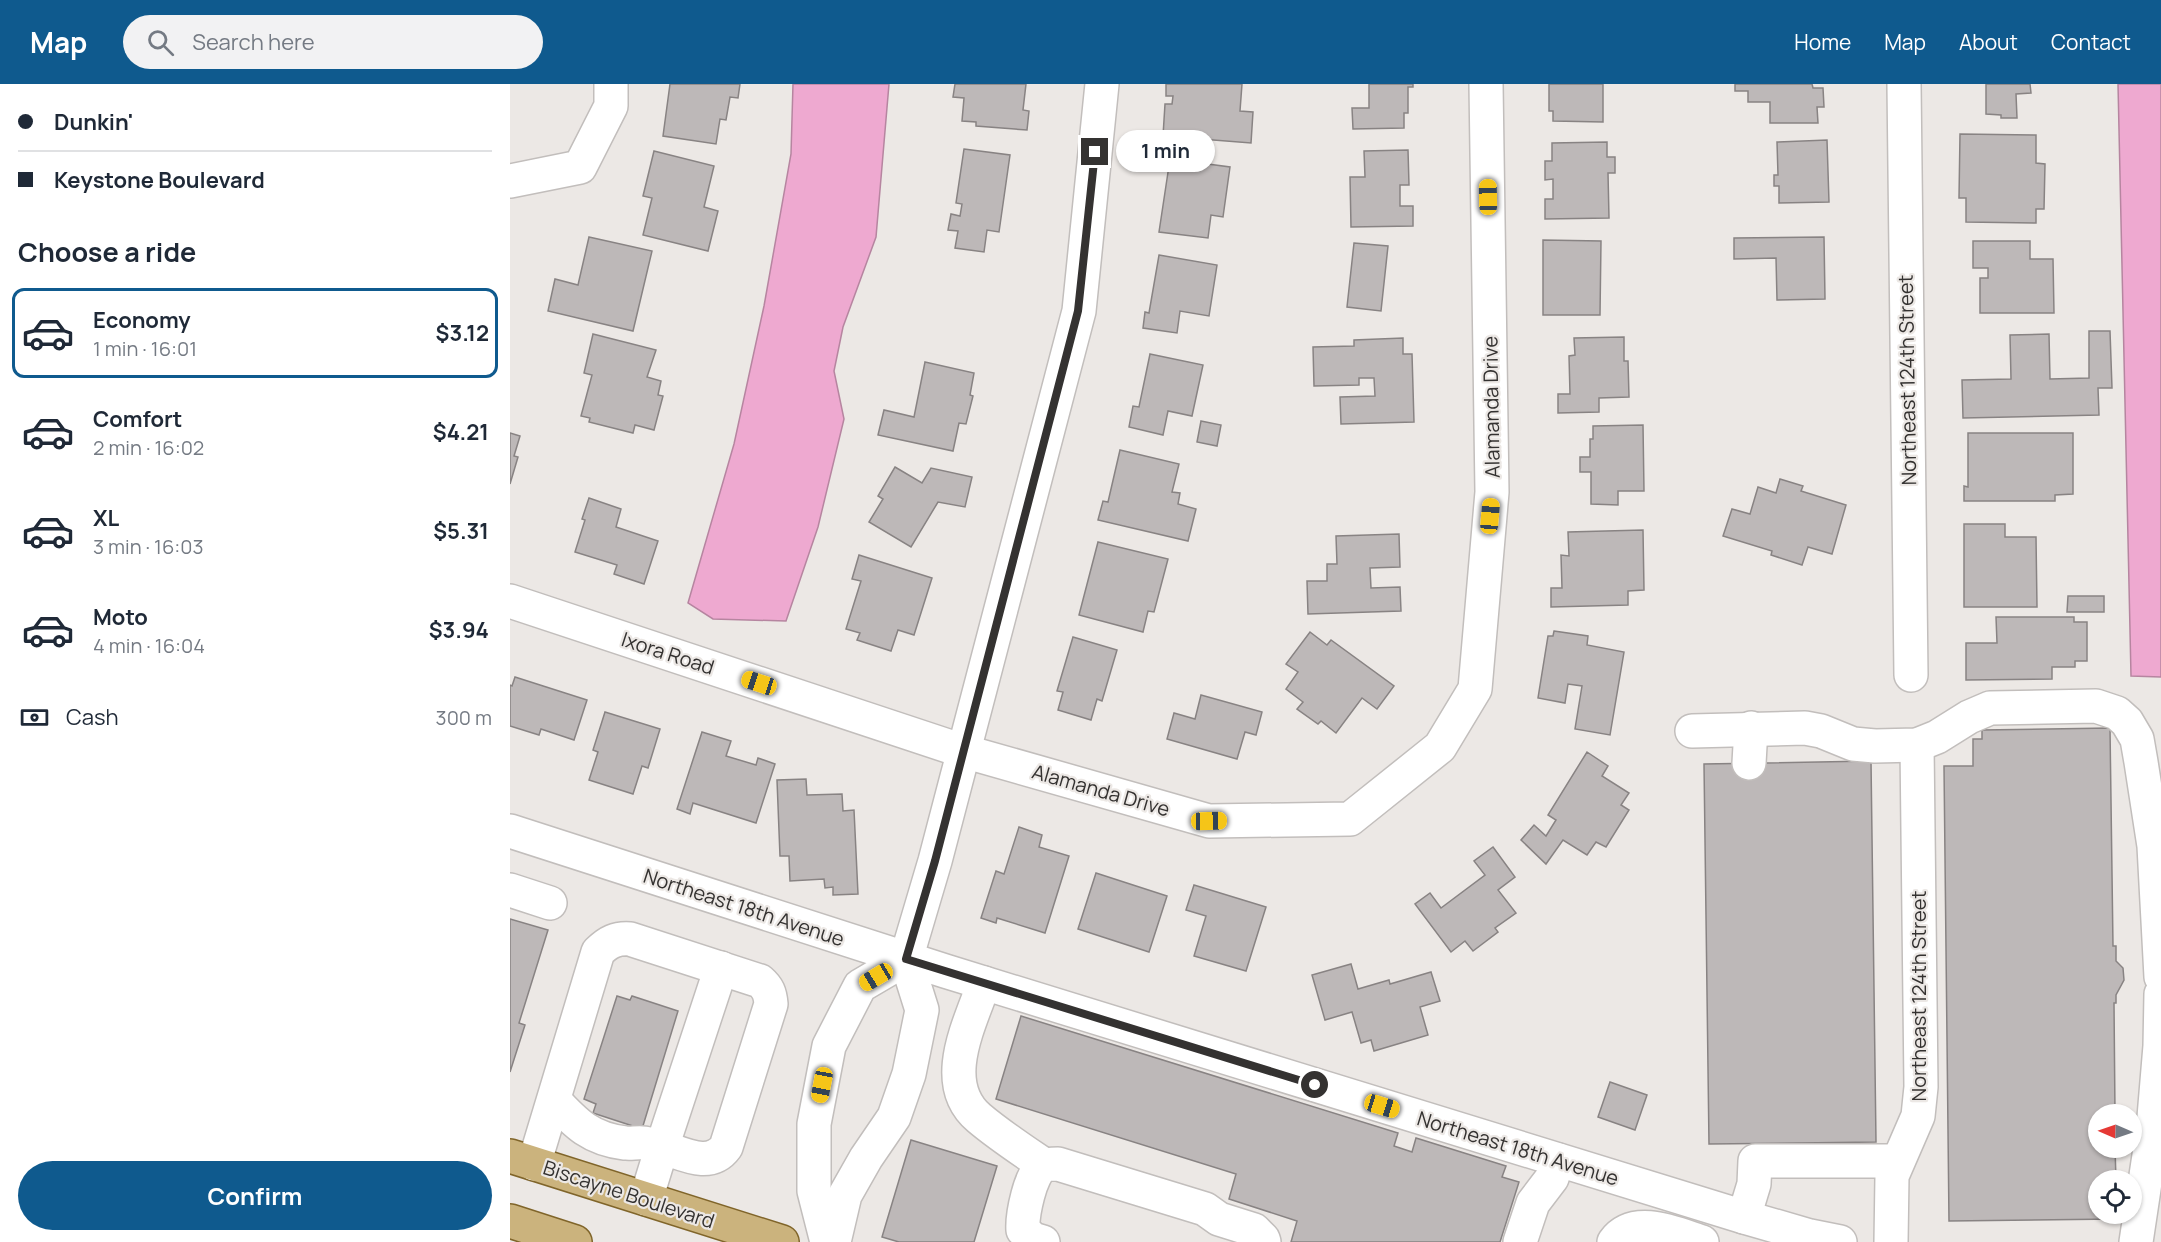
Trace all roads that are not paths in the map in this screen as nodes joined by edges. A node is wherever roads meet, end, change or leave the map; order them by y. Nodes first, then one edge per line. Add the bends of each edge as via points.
1 (611, 84) edge
2 (1102, 84) edge
3 (1486, 84) edge
4 (1904, 84) edge
5 (510, 181) edge
6 (510, 601) edge
7 (1911, 675) dead end
8 (1751, 728) junction
9 (1692, 731) dead end
10 (2149, 738) edge
11 (1917, 745) junction
12 (963, 751) junction
13 (1749, 763) dead end
14 (510, 831) edge
15 (510, 890) edge
16 (550, 903) dead end
17 (906, 959) junction
18 (721, 968) junction
19 (2161, 977) edge
20 (984, 983) junction
21 (2161, 994) edge
22 (554, 1100) junction
23 (2157, 1129) edge
24 (662, 1147) junction
25 (1558, 1160) junction
26 (1897, 1161) junction
27 (527, 1165) edge
28 (1044, 1165) junction
29 (646, 1199) junction
30 (1744, 1217) junction
31 (510, 1221) edge
32 (1775, 1235) edge
33 (575, 1242) edge
34 (782, 1242) edge
35 (827, 1242) edge
36 (834, 1242) edge
37 (1043, 1242) edge
38 (1264, 1242) edge
39 (1520, 1242) edge
40 (1614, 1242) edge
41 (1702, 1242) edge
42 (1840, 1242) edge
43 (1891, 1242) edge
44 (2136, 1242) edge

1 - 5 street via 611,106 580,167
2 - 12 street via 1078,311
3 - 12 street, Alamanda Drive via 1492,492 1475,689 1440,747 1350,819 1209,821
4 - 7 street, Northeast 124th Street
6 - 12 street, Ixora Road
8 - 9 street
8 - 11 street via 1821,731 1833,750 1853,744
8 - 13 street
10 - 11 street via 2117,713 2096,706 1990,708
10 - 19 street
11 - 26 street, Northeast 124th Street via 1921,1087 1918,1116
12 - 17 street
14 - 17 street, Northeast 18th Avenue
15 - 16 street
17 - 20 street, Northeast 18th Avenue
17 - 35 street via 860,987 829,1046 814,1124 814,1191
17 - 36 street via 922,1010 909,1074 894,1117 845,1195
18 - 22 street via 630,939 607,944 598,952
18 - 24 street
18 - 24 street via 760,981 771,994 726,1147 713,1159
20 - 25 street, Northeast 18th Avenue
20 - 28 street via 960,1053 958,1077 965,1099 978,1116
21 - 23 street
22 - 24 street via 576,1125 588,1132 616,1142
22 - 27 street
23 - 44 street
24 - 29 street
25 - 30 street, Northeast 18th Avenue
25 - 39 street via 1552,1178 1533,1203
26 - 30 street via 1845,1151 1755,1153 1755,1185
26 - 43 street, Northeast 124th Street via 1892,1176
27 - 29 main road, Biscayne Boulevard
28 - 37 street via 1035,1173 1022,1217 1023,1230
28 - 38 street via 1058,1164 1205,1209 1218,1218 1254,1230
29 - 34 main road, Biscayne Boulevard
30 - 32 street, Northeast 18th Avenue
31 - 33 main road
32 - 42 street, Northeast 18th Avenue
40 - 41 street via 1634,1229 1648,1227

